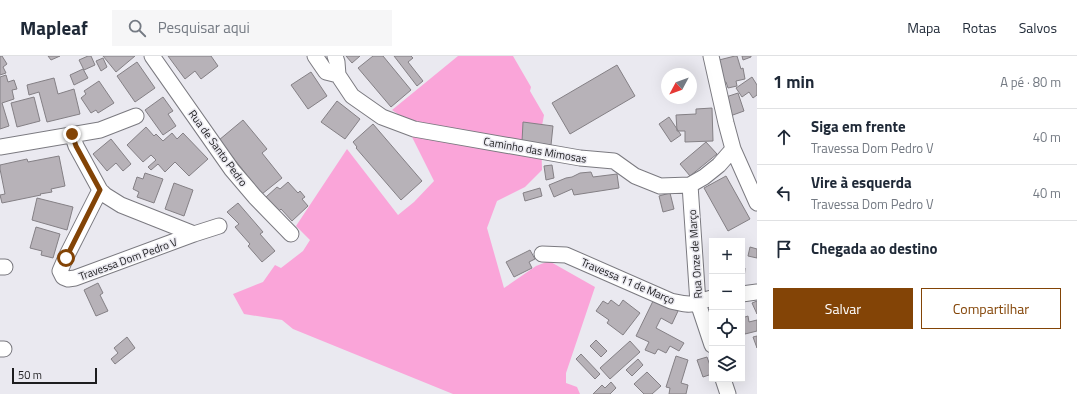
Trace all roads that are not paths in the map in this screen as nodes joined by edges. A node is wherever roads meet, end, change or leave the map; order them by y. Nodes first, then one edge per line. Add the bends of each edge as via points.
1 (152, 56) edge
2 (315, 56) edge
3 (335, 56) edge
4 (711, 56) edge
5 (338, 75) junction
6 (136, 116) dead end
7 (72, 134) junction
8 (0, 147) edge
9 (733, 149) junction
10 (690, 184) junction
11 (100, 190) junction
12 (757, 203) edge
13 (219, 226) dead end
14 (194, 234) junction
15 (291, 234) dead end
16 (542, 254) dead end
17 (757, 292) edge
18 (745, 294) edge
19 (705, 300) edge
20 (709, 326) edge
21 (724, 382) edge
22 (728, 394) edge

1 - 15 street, Rua de Santo Pedro via 232,170
2 - 5 street via 326,72
3 - 5 street
4 - 9 street
5 - 10 street, Caminho das Mimosas via 352,96 382,117 414,129 580,158 614,161 635,176 660,186
6 - 7 street via 100,130
7 - 8 street
7 - 11 street, Travessa Dom Pedro V
9 - 10 street, Caminho das Mimosas via 704,177
9 - 12 street
10 - 19 street, Rua Onze de Março
11 - 14 street, Travessa Dom Pedro V via 121,205
11 - 14 street, Travessa Dom Pedro V via 60,271 63,277 75,278
13 - 14 street, Travessa Dom Pedro V
16 - 19 street, Travessa 11 de Março via 566,255 671,301 689,305
17 - 18 street
19 - 20 street, Rua Onze de Março
21 - 22 street

